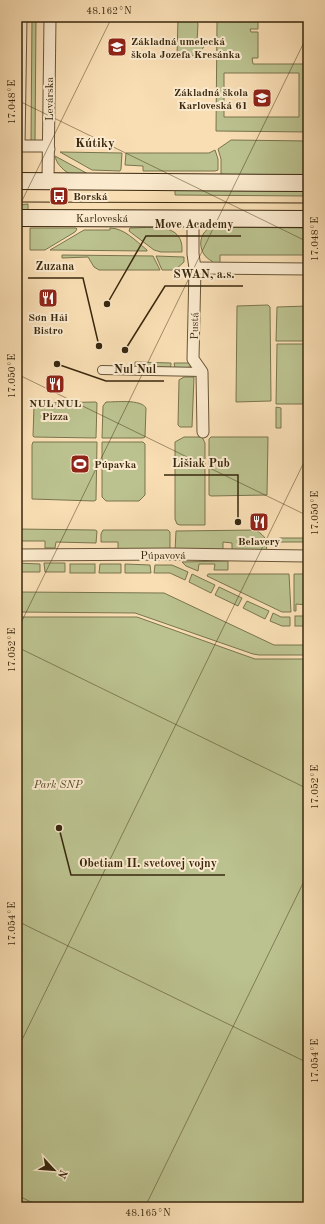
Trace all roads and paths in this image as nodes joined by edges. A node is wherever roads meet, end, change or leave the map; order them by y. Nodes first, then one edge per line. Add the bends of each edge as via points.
1 (21, 17) edge
2 (50, 17) edge
3 (18, 146) edge
4 (49, 149) junction
5 (48, 180) junction
6 (17, 181) edge
7 (308, 183) edge
8 (17, 218) edge
9 (193, 218) junction
10 (308, 219) edge
11 (195, 268) junction
12 (308, 269) edge
13 (102, 370) dead end
14 (202, 372) junction
15 (203, 432) dead end
16 (17, 554) edge
17 (308, 556) edge

1 - 3 street
2 - 4 street, Levárska
3 - 4 street via 44,146
4 - 5 street, Levárska
5 - 6 main road
5 - 7 main road
8 - 9 main road, Karloveská
9 - 10 main road, Karloveská
9 - 11 street, Pustá
11 - 12 street
11 - 14 street, Pustá via 193,359
13 - 14 street
14 - 15 street, Pustá
16 - 17 street, Púpavová

